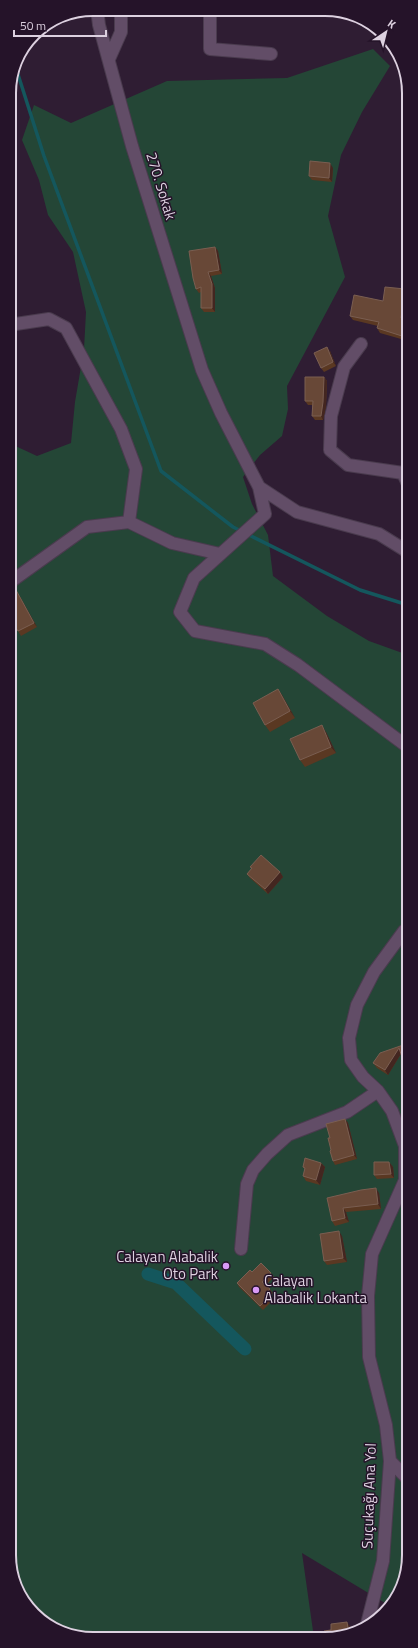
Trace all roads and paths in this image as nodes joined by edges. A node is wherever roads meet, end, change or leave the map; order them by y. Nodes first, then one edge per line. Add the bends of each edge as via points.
1 (98, 16) edge
2 (121, 16) edge
3 (210, 16) edge
4 (272, 54) dead end
5 (108, 59) junction
6 (16, 324) edge
7 (361, 344) dead end
8 (402, 473) edge
9 (259, 487) junction
10 (129, 522) junction
11 (402, 548) edge
12 (220, 554) junction
13 (16, 578) edge
14 (402, 743) edge
15 (402, 934) edge
16 (378, 1091) junction
17 (402, 1138) edge
18 (402, 1187) edge
19 (241, 1249) dead end
20 (390, 1460) junction
21 (402, 1473) edge
22 (368, 1619) edge

1 - 5 street, 270. Sokak
2 - 5 street via 121,32
3 - 4 street via 210,49
5 - 9 street, 270. Sokak via 132,146 202,370
6 - 10 street via 49,319 66,328 121,429 136,468
7 - 8 street via 344,367 331,416 330,450 348,465
9 - 11 street via 297,512 379,534
9 - 12 street, 270. Sokak via 265,514
10 - 12 street via 172,543
10 - 13 street via 87,527
12 - 14 street via 194,578 180,612 195,631 265,644 298,665
15 - 16 street, Suçukağı Ana Yol via 374,972 357,1005 349,1038 351,1060 363,1077
16 - 17 street, Suçukağı Ana Yol via 392,1111
16 - 19 street via 347,1112 288,1135 266,1154 253,1170 247,1184
18 - 20 street, Suçukağı Ana Yol via 372,1254 368,1296 369,1357 386,1425
20 - 21 street
20 - 22 street, Suçukağı Ana Yol via 383,1561

